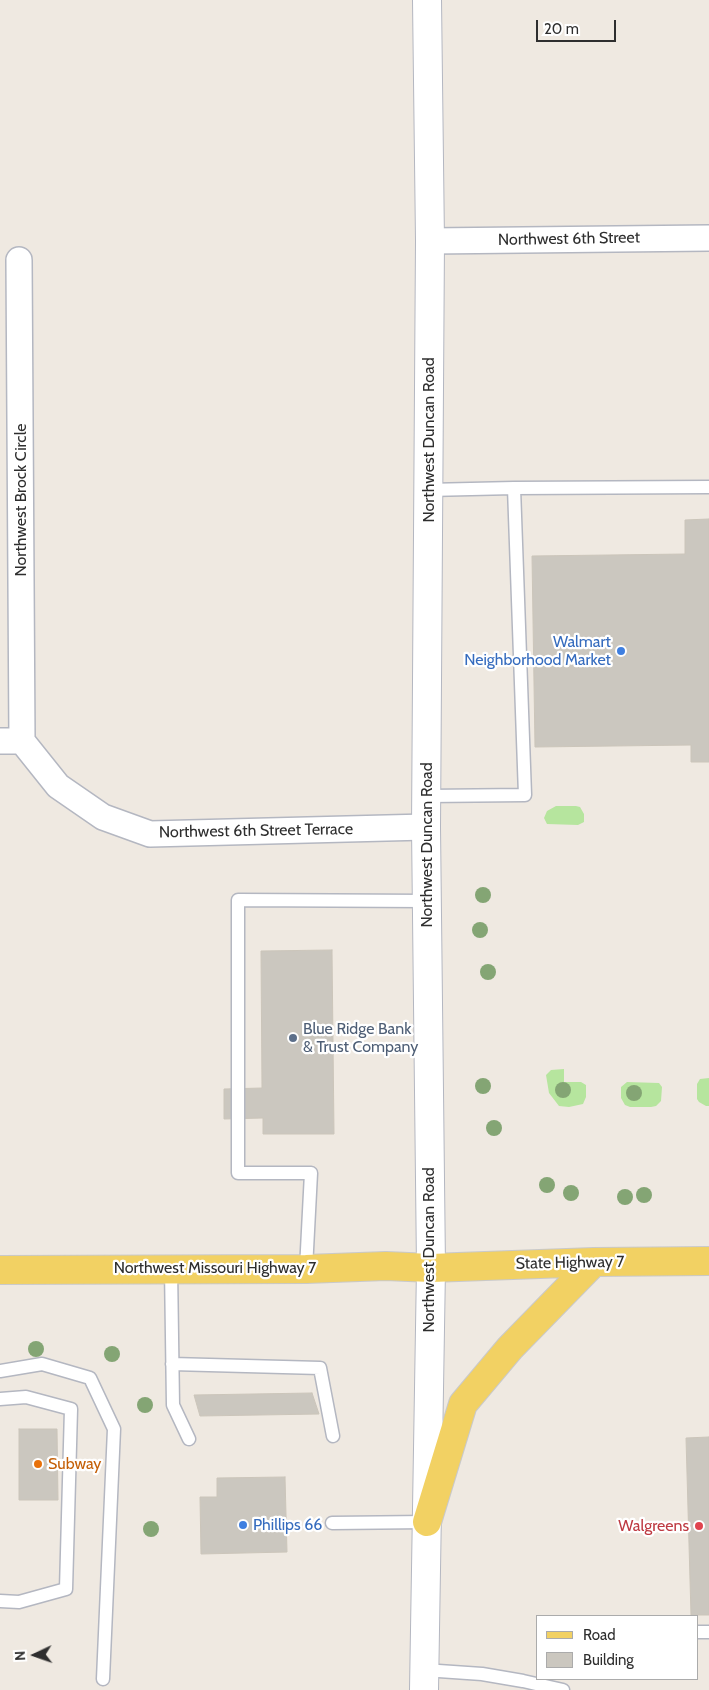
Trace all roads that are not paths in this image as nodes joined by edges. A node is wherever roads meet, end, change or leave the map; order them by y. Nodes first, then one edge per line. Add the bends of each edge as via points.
1 (427, 0) edge
2 (709, 238) edge
3 (430, 241) junction
4 (19, 260) dead end
5 (709, 487) edge
6 (514, 488) junction
7 (428, 490) junction
8 (11, 741) edge
9 (427, 796) junction
10 (426, 827) junction
11 (426, 901) junction
12 (709, 1261) edge
13 (594, 1262) junction
14 (171, 1268) junction
15 (306, 1268) junction
16 (431, 1268) junction
17 (0, 1270) edge
18 (172, 1364) junction
19 (0, 1371) edge
20 (0, 1399) edge
21 (333, 1436) dead end
22 (189, 1439) dead end
23 (427, 1522) junction
24 (332, 1523) dead end
25 (0, 1601) edge
26 (103, 1680) dead end
27 (424, 1680) edge
28 (563, 1690) edge

1 - 3 street, Northwest Duncan Road
2 - 3 street, Northwest 6th Street
3 - 7 street, Northwest Duncan Road
4 - 8 street, Northwest Brock Circle
5 - 6 lane
6 - 7 lane
6 - 9 lane via 525,795
7 - 9 street, Northwest Duncan Road
8 - 10 street, Northwest 6th Street Terrace via 58,786 102,816 150,834
9 - 10 street, Northwest Duncan Road
10 - 11 street, Northwest Duncan Road
11 - 15 lane via 238,900 238,1173 311,1173
11 - 16 street, Northwest Duncan Road
12 - 13 main road, State Highway 7
13 - 16 main road, State Highway 7
13 - 23 main road via 510,1348 463,1404
14 - 15 main road, Northwest Missouri Highway 7
14 - 17 main road, Northwest Missouri Highway 7
14 - 18 lane
15 - 16 main road, Northwest Missouri Highway 7
16 - 23 street, Northwest Duncan Road
18 - 21 lane via 320,1368
18 - 22 lane via 173,1405
19 - 26 lane via 42,1364 90,1378 114,1429
20 - 25 lane via 26,1397 71,1409 66,1589 19,1602
23 - 24 lane
23 - 27 street, Northwest Duncan Road
27 - 28 lane via 482,1674

